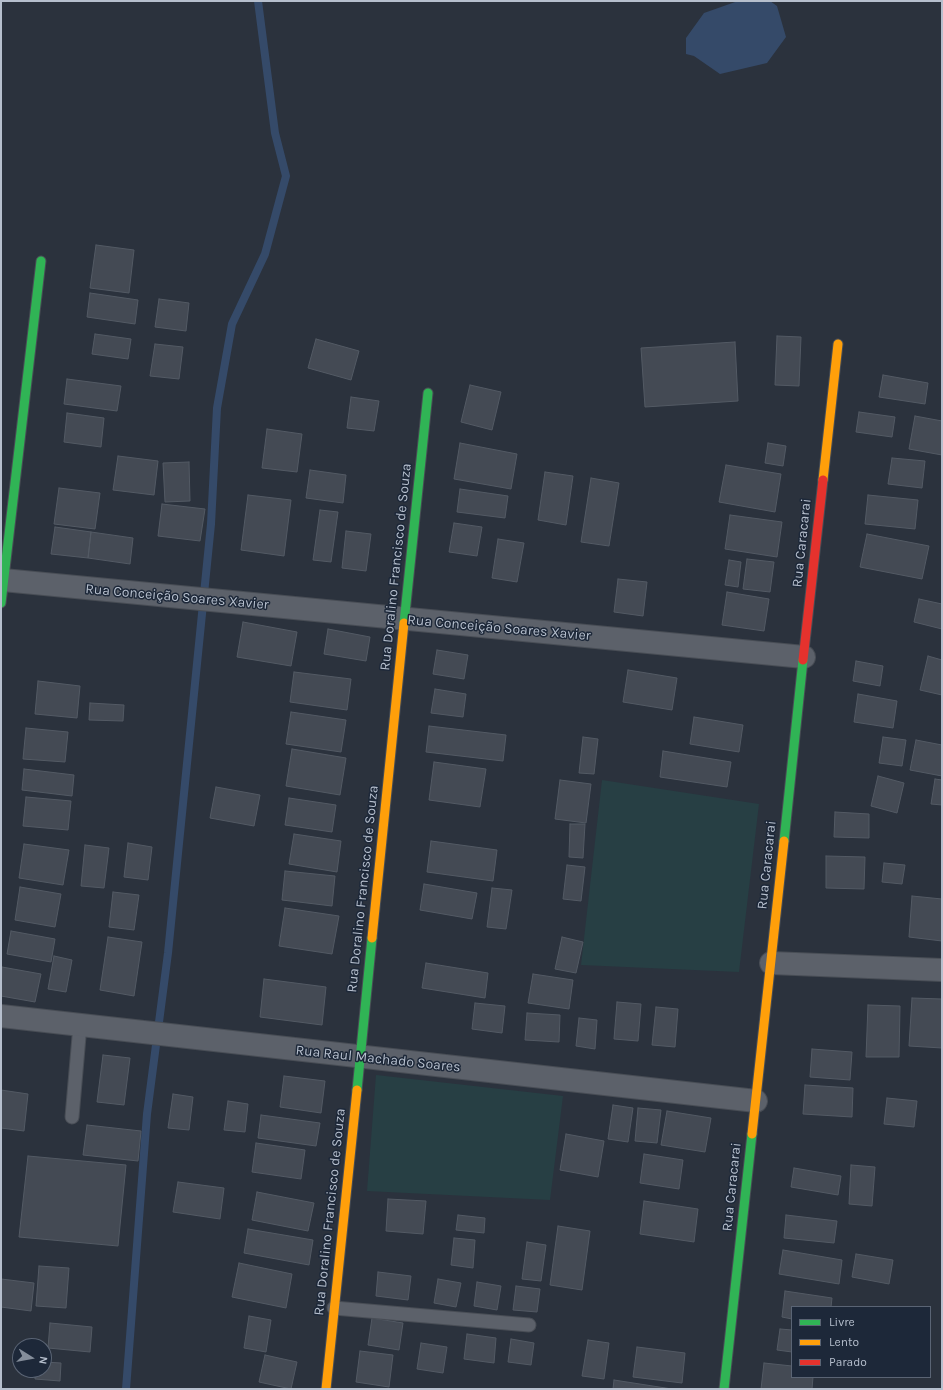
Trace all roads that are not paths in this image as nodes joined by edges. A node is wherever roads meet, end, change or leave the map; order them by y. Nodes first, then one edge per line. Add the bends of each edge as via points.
1 (41, 261) dead end
2 (838, 344) dead end
3 (428, 393) dead end
4 (2, 580) edge
5 (1, 603) edge
6 (404, 619) junction
7 (804, 657) junction
8 (771, 963) junction
9 (942, 970) edge
10 (1, 1016) edge
11 (80, 1025) junction
12 (360, 1057) junction
13 (756, 1101) junction
14 (72, 1117) dead end
15 (334, 1308) junction
16 (529, 1325) dead end
17 (326, 1389) edge
18 (724, 1389) edge

1 - 4 street
2 - 7 street, Rua Caracarai
3 - 6 street, Rua Doralino Francisco de Souza
4 - 5 street
4 - 6 street, Rua Conceição Soares Xavier
6 - 7 street, Rua Conceição Soares Xavier
6 - 12 street, Rua Doralino Francisco de Souza
7 - 8 street, Rua Caracarai
8 - 9 street
8 - 13 street, Rua Caracarai
10 - 11 street, Rua Raul Machado Soares
11 - 12 street, Rua Raul Machado Soares
11 - 14 lane
12 - 13 street, Rua Raul Machado Soares
12 - 15 street, Rua Doralino Francisco de Souza
13 - 18 street, Rua Caracarai
15 - 16 lane
15 - 17 street, Rua Doralino Francisco de Souza

